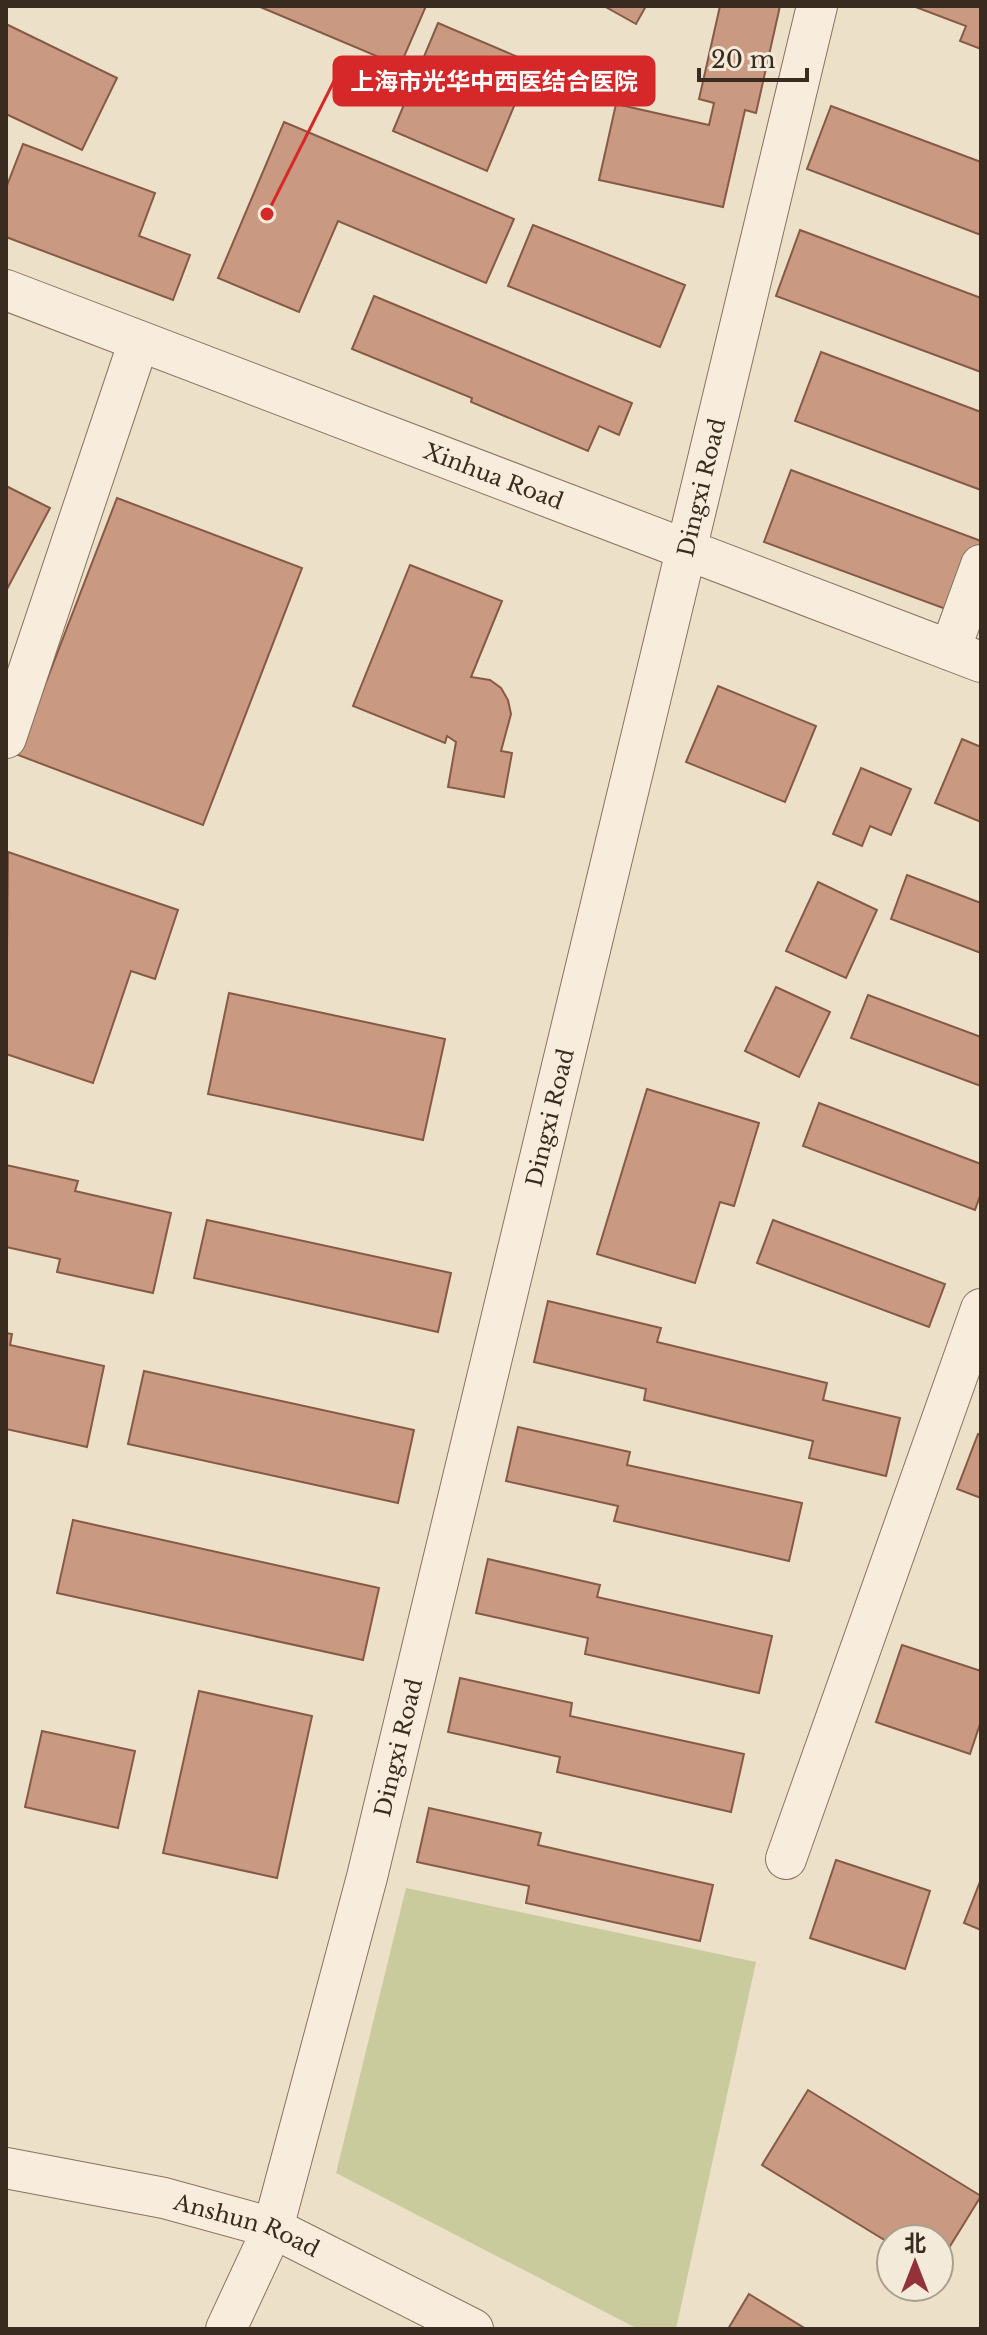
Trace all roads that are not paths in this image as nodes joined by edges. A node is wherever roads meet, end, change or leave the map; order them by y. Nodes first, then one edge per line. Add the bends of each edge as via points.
1 (817, 6) edge
2 (6, 290) edge
3 (139, 341) junction
4 (687, 548) junction
5 (981, 565) edge
6 (965, 656) edge
7 (6, 738) edge
8 (981, 1309) edge
9 (786, 1859) dead end
10 (6, 2168) edge
11 (273, 2228) junction
12 (226, 2329) edge
13 (473, 2329) edge

1 - 4 street, Dingxi Road
2 - 3 street, Xinhua Road
3 - 4 street, Xinhua Road
3 - 7 street
4 - 6 street, Xinhua Road
4 - 11 street, Dingxi Road via 367,1877
5 - 6 street
8 - 9 street
10 - 11 street, Anshun Road via 164,2198
11 - 12 street, Dingxi Road
11 - 13 street, Anshun Road

